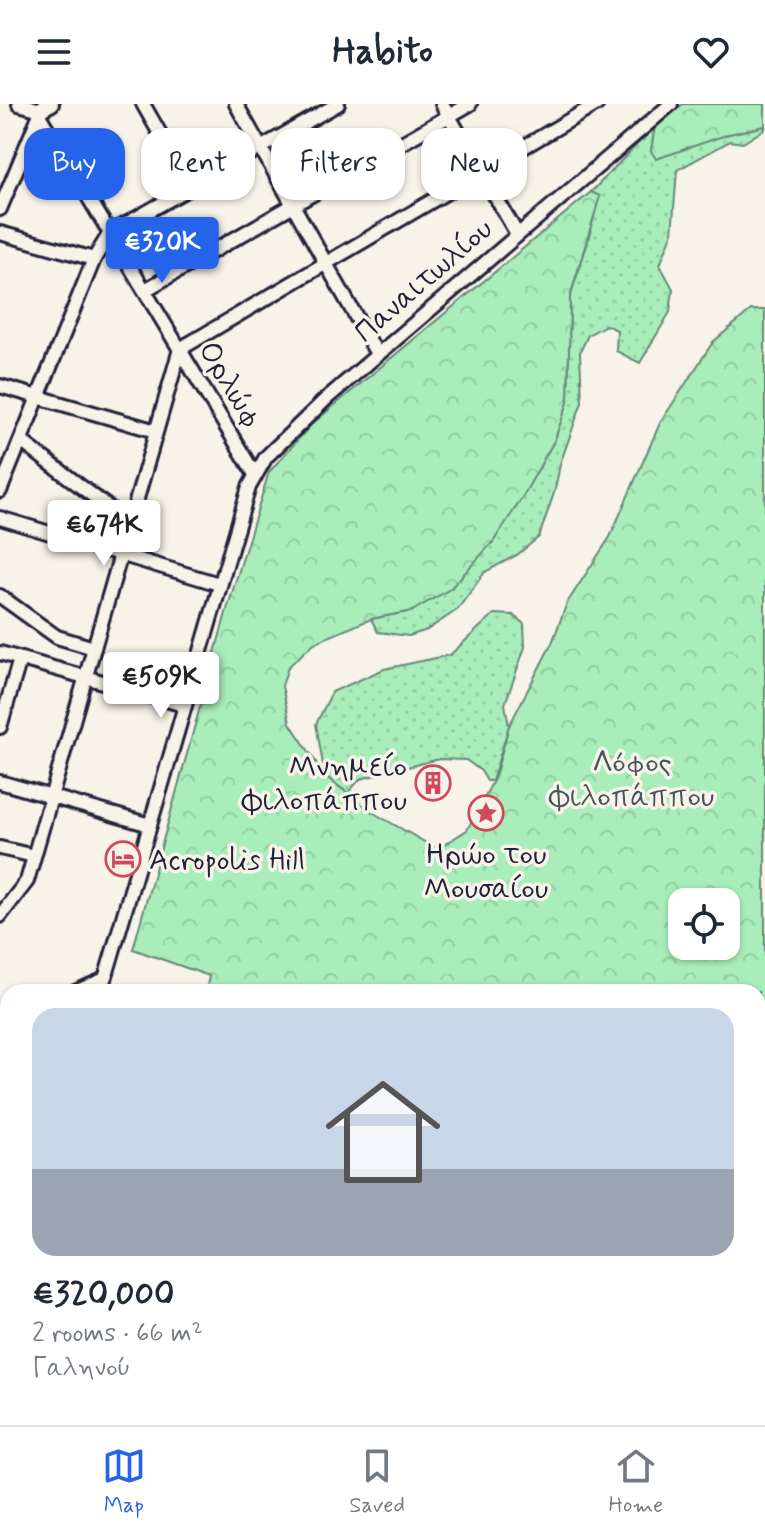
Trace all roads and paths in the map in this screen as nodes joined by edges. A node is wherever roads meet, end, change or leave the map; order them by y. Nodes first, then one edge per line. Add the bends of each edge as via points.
1 (19, 104) edge
2 (143, 104) edge
3 (236, 104) edge
4 (338, 104) edge
5 (442, 104) edge
6 (470, 104) edge
7 (597, 104) edge
8 (671, 104) edge
9 (44, 108) edge
10 (449, 116) junction
11 (157, 128) edge
12 (456, 128) edge
13 (527, 145) edge
14 (261, 148) junction
15 (255, 151) edge
16 (169, 200) edge
17 (432, 200) edge
18 (497, 200) edge
19 (293, 206) junction
20 (0, 209) edge
21 (0, 233) edge
22 (110, 233) junction
23 (517, 234) junction
24 (94, 259) junction
25 (325, 262) junction
26 (145, 290) junction
27 (180, 349) junction
28 (377, 354) junction
29 (0, 386) edge
30 (39, 397) junction
31 (156, 431) junction
32 (21, 441) junction
33 (254, 473) junction
34 (0, 491) edge
35 (0, 518) edge
36 (130, 524) junction
37 (121, 554) junction
38 (219, 584) junction
39 (0, 596) edge
40 (94, 648) junction
41 (0, 653) edge
42 (20, 659) junction
43 (86, 678) junction
44 (184, 705) junction
45 (0, 727) edge
46 (0, 782) edge
47 (52, 797) junction
48 (150, 825) junction
49 (0, 848) edge
50 (34, 856) junction
51 (0, 916) edge
52 (105, 979) junction
53 (93, 984) edge
54 (108, 984) edge

1 - 9 street
2 - 11 street
3 - 14 street
4 - 14 street
5 - 10 street
6 - 10 street
7 - 13 street
8 - 23 street, Παναιτωλίου
9 - 20 street
9 - 22 street, Ορλώφ
10 - 12 street
10 - 19 street
14 - 15 street
14 - 19 street
16 - 22 street
17 - 25 street
18 - 23 street
19 - 25 street
19 - 26 street
21 - 24 street
22 - 24 street
22 - 26 street, Ορλώφ
23 - 28 street, Παναιτωλίου
24 - 30 street
25 - 27 street
25 - 28 street
26 - 27 street, Ορλώφ
27 - 31 street
27 - 33 street, Ορλώφ
28 - 33 street, Παναιτωλίου via 283,439
29 - 30 street
30 - 31 street
30 - 32 street
31 - 36 street
32 - 34 street
32 - 36 street
33 - 38 street
35 - 37 street
36 - 37 street
37 - 38 street
37 - 40 street
38 - 44 street
39 - 40 street via 57,637
40 - 43 street
41 - 42 street
42 - 43 street
42 - 45 street
43 - 44 street
43 - 47 street
44 - 48 street
46 - 47 street
47 - 48 street
47 - 50 street
48 - 52 street
49 - 50 street
50 - 51 street via 27,881
52 - 53 street
52 - 54 street

